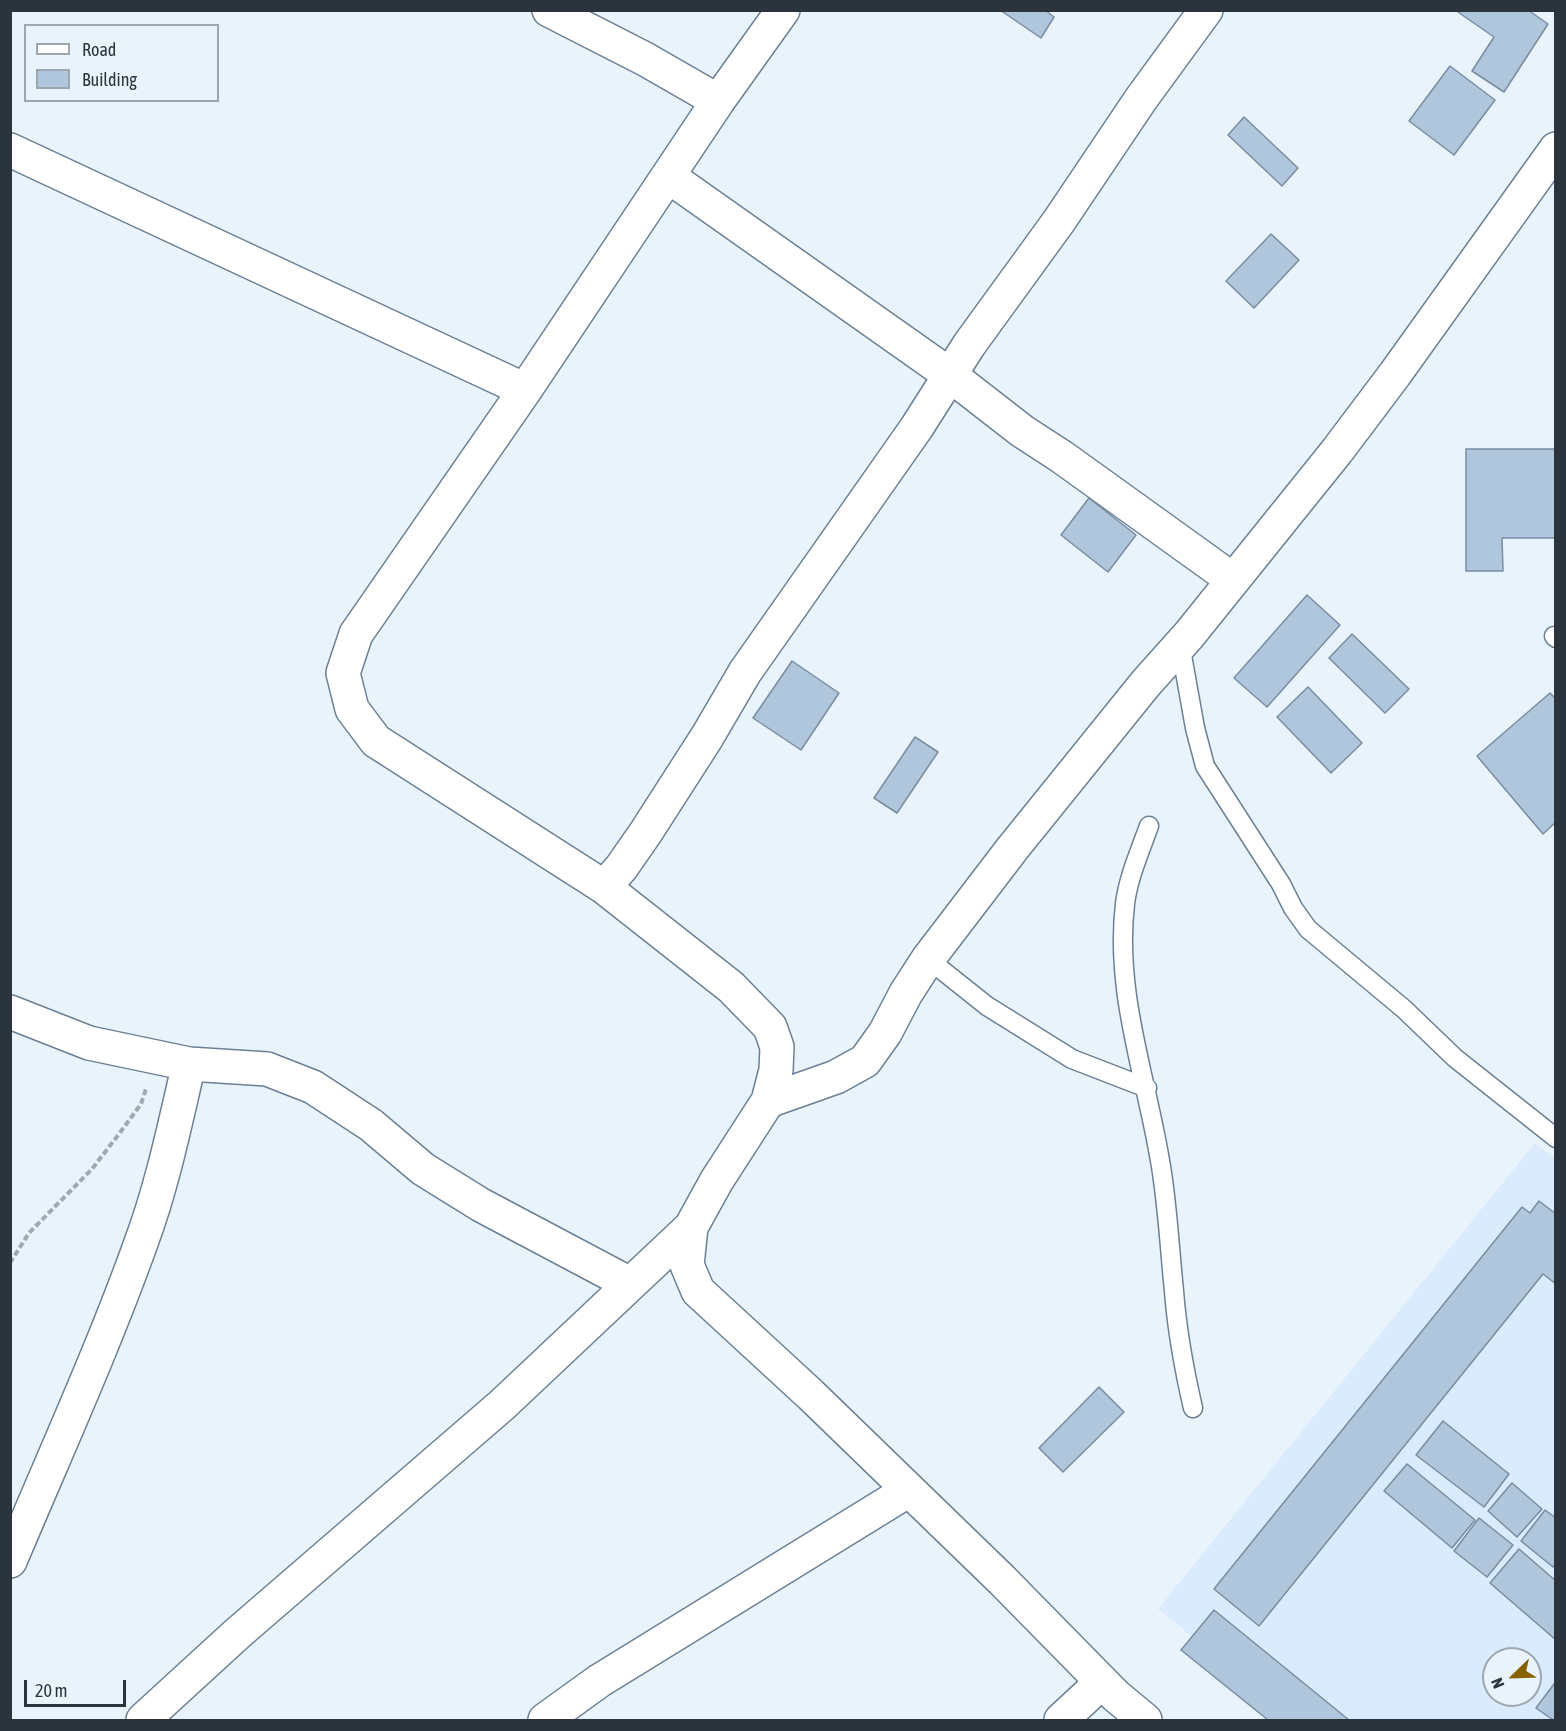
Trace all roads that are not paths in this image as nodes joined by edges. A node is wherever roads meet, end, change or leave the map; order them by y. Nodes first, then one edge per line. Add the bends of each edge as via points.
1 (549, 10) edge
2 (783, 10) edge
3 (1206, 10) edge
4 (718, 101) junction
5 (1556, 149) edge
6 (10, 150) edge
7 (668, 176) junction
8 (950, 375) junction
9 (525, 390) junction
10 (1233, 580) junction
11 (1180, 644) junction
12 (1149, 826) dead end
13 (604, 886) junction
14 (928, 958) junction
15 (10, 1012) edge
16 (189, 1064) junction
17 (1147, 1088) junction
18 (768, 1101) junction
19 (1556, 1138) edge
20 (691, 1227) junction
21 (630, 1284) junction
22 (1193, 1408) dead end
23 (909, 1490) junction
24 (10, 1560) edge
25 (1102, 1682) junction
26 (143, 1720) edge
27 (545, 1720) edge
28 (1061, 1720) edge
29 (1145, 1720) edge

1 - 4 street
2 - 4 street
3 - 8 street
4 - 7 street
5 - 10 street via 1395,374
6 - 9 street
7 - 8 street
7 - 9 street
8 - 10 street via 1022,431
8 - 13 street via 745,672 646,832
9 - 13 street via 356,634 343,673 352,709 376,741
10 - 11 street
11 - 14 street
11 - 19 lane via 1205,766 1308,929 1404,1009 1455,1058
12 - 17 lane via 1125,903 1123,974
13 - 18 street via 731,987 770,1027 777,1047
14 - 17 lane via 987,1006 1072,1059
14 - 18 street via 885,1033 864,1061 836,1077
15 - 16 street via 89,1043
16 - 21 street via 267,1069 313,1087 371,1125 423,1169 481,1205
16 - 24 street via 143,1239
17 - 22 lane via 1165,1196 1181,1353
18 - 20 street
20 - 21 street
20 - 23 street via 687,1264 698,1291
21 - 26 street via 502,1405
23 - 25 street
23 - 27 street via 609,1676
25 - 28 street
25 - 29 street

